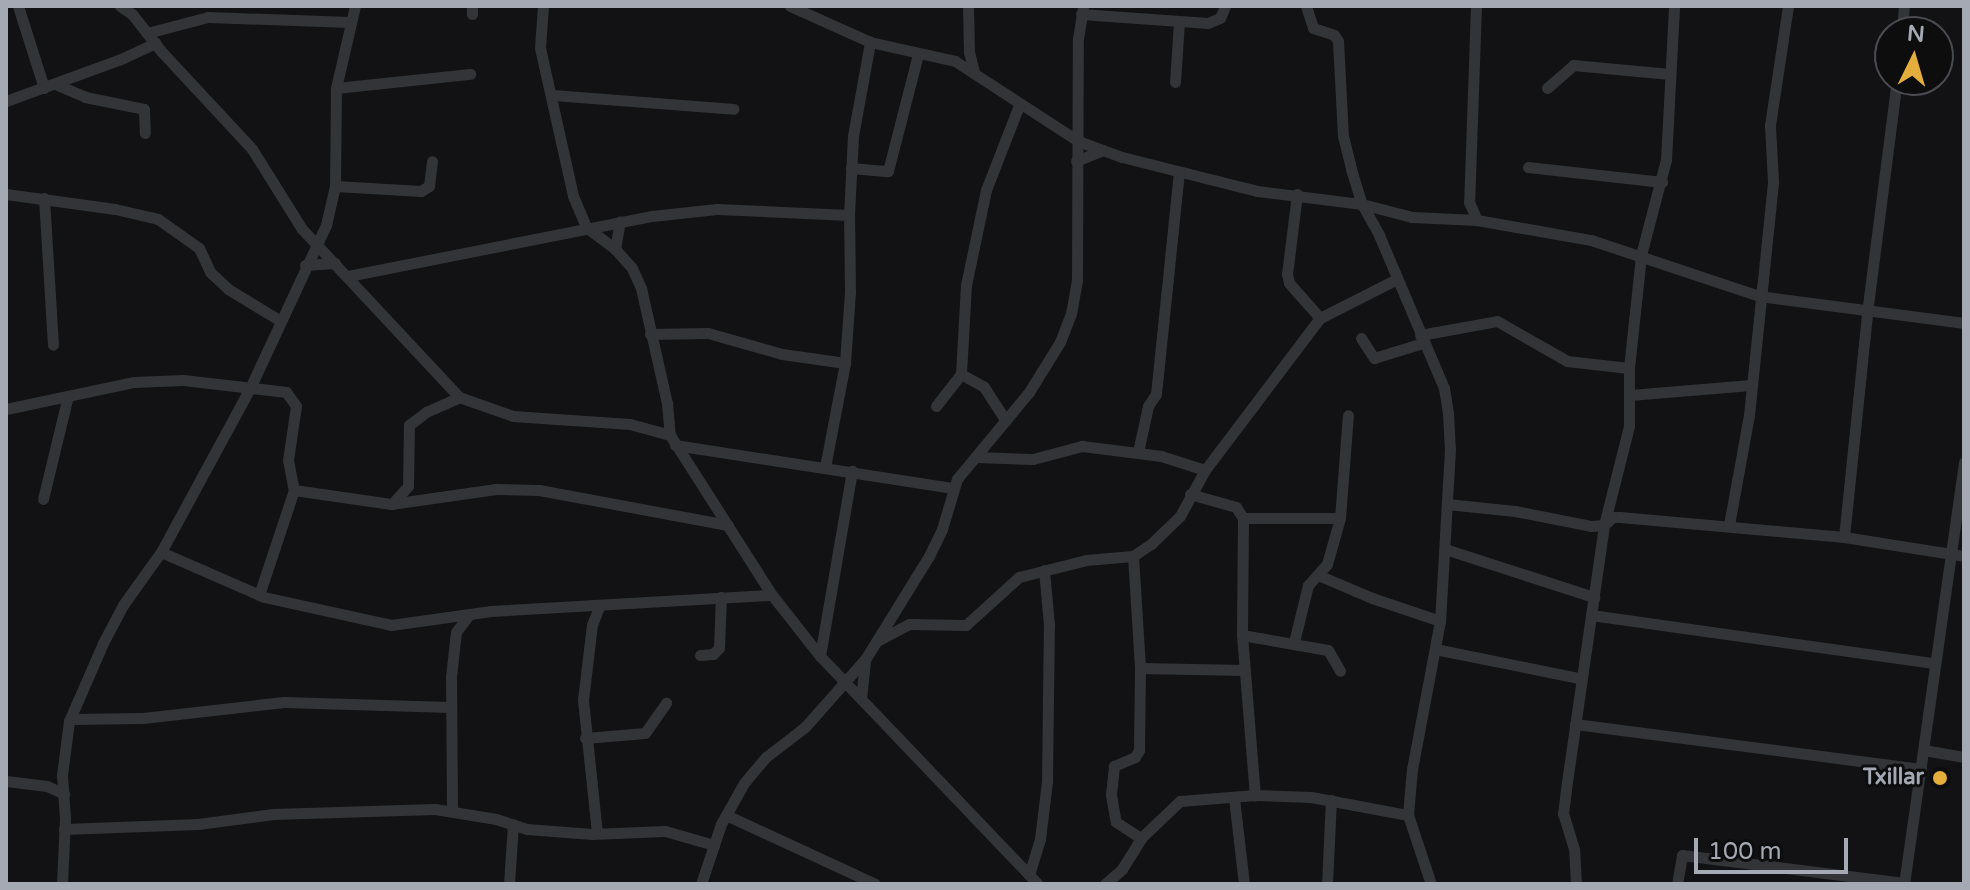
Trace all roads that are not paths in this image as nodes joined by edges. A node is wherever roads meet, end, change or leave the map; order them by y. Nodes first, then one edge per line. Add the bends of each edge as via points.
1 (18, 6) edge
2 (120, 6) edge
3 (239, 6) edge
4 (251, 6) edge
5 (355, 6) edge
6 (543, 6) edge
7 (790, 6) edge
8 (968, 6) edge
9 (1225, 6) edge
10 (1306, 6) edge
11 (1476, 6) edge
12 (1674, 6) edge
13 (1788, 6) edge
14 (1082, 10) edge
15 (234, 19) junction
16 (277, 19) junction
17 (350, 22) junction
18 (1179, 22) junction
19 (151, 38) junction
20 (870, 42) junction
21 (969, 52) junction
22 (918, 54) junction
23 (955, 61) junction
24 (974, 72) junction
25 (470, 74) dead end
26 (1670, 74) junction
27 (1175, 82) dead end
28 (49, 86) junction
29 (336, 88) junction
30 (1547, 88) dead end
31 (553, 95) junction
32 (1895, 96) edge
33 (6, 101) edge
34 (1020, 103) junction
35 (733, 109) dead end
36 (145, 133) dead end
37 (1078, 141) junction
38 (1103, 150) junction
39 (432, 161) dead end
40 (1076, 161) junction
41 (1528, 167) dead end
42 (851, 168) junction
43 (1179, 172) junction
44 (1662, 182) junction
45 (335, 186) junction
46 (6, 194) edge
47 (1297, 194) junction
48 (44, 198) junction
49 (1469, 202) junction
50 (1362, 204) junction
51 (1393, 214) junction
52 (849, 215) junction
53 (1456, 220) junction
54 (1477, 220) junction
55 (620, 221) junction
56 (586, 227) junction
57 (1379, 235) junction
58 (318, 244) junction
59 (615, 249) junction
60 (1641, 255) junction
61 (335, 263) junction
62 (305, 265) junction
63 (348, 276) junction
64 (1395, 280) junction
65 (1759, 296) junction
66 (1867, 313) junction
67 (1320, 318) junction
68 (279, 320) junction
69 (1964, 323) edge
70 (650, 334) junction
71 (1361, 338) dead end
72 (1421, 339) junction
73 (53, 345) dead end
74 (845, 363) junction
75 (1629, 368) junction
76 (961, 374) junction
77 (1751, 385) junction
78 (251, 386) junction
79 (1630, 395) junction
80 (68, 396) junction
81 (459, 397) junction
82 (936, 406) dead end
83 (6, 409) edge
84 (1348, 415) dead end
85 (1006, 421) junction
86 (672, 440) junction
87 (1138, 452) junction
88 (975, 457) junction
89 (1964, 462) edge
90 (825, 467) junction
91 (1205, 470) junction
92 (852, 471) junction
93 (408, 486) junction
94 (952, 488) junction
95 (294, 490) junction
96 (1190, 494) junction
97 (43, 499) dead end
98 (417, 501) junction
99 (391, 504) junction
100 (1447, 504) junction
101 (1243, 518) junction
102 (1340, 518) junction
103 (728, 525) junction
104 (1604, 525) junction
105 (1729, 525) junction
106 (1844, 537) junction
107 (1445, 549) junction
108 (161, 552) junction
109 (1951, 553) junction
110 (1133, 556) junction
111 (1964, 556) edge
112 (1044, 570) junction
113 (1318, 575) junction
114 (259, 595) junction
115 (772, 595) junction
116 (721, 597) junction
117 (1594, 597) junction
118 (599, 607) junction
119 (582, 608) junction
120 (894, 609) junction
121 (469, 615) junction
122 (1591, 615) junction
123 (441, 619) junction
124 (1440, 621) junction
125 (909, 624) junction
126 (592, 625) junction
127 (456, 632) junction
128 (1242, 635) junction
129 (876, 641) junction
130 (1294, 642) junction
131 (1435, 649) junction
132 (700, 655) dead end
133 (820, 656) junction
134 (866, 658) junction
135 (1934, 663) junction
136 (1140, 668) junction
137 (1244, 670) junction
138 (1340, 671) dead end
139 (1579, 678) junction
140 (845, 682) junction
141 (861, 699) junction
142 (666, 703) dead end
143 (450, 707) junction
144 (70, 719) junction
145 (1575, 724) junction
146 (585, 738) junction
147 (1924, 750) junction
148 (1964, 757) edge
149 (1921, 769) junction
150 (62, 775) junction
151 (6, 781) edge
152 (47, 786) junction
153 (64, 794) junction
154 (1255, 795) junction
155 (1234, 798) junction
156 (1331, 800) junction
157 (452, 810) junction
158 (726, 815) junction
159 (1408, 815) junction
160 (513, 824) junction
161 (64, 829) junction
162 (597, 833) junction
163 (1141, 838) junction
164 (714, 845) junction
165 (1791, 869) junction
166 (1034, 879) edge
167 (1904, 883) edge
168 (62, 884) edge
169 (509, 884) edge
170 (701, 884) edge
171 (875, 884) edge
172 (1105, 884) edge
173 (1244, 884) edge
174 (1327, 884) edge
175 (1431, 884) edge
176 (1576, 884) edge
177 (1677, 884) edge
178 (1789, 884) edge

1 - 28 street
2 - 19 street
3 - 15 street
4 - 16 street
5 - 17 street
6 - 31 street via 540,48
7 - 20 street
8 - 21 street
9 - 18 street via 1216,21
10 - 50 street via 1313,28 1338,41 1343,136
11 - 49 street
12 - 26 street
13 - 65 street via 1770,125 1773,181
14 - 18 street
14 - 37 street
15 - 16 street
15 - 19 street via 200,18
16 - 17 street
17 - 29 street
18 - 27 street
19 - 28 street
19 - 58 street via 252,149 302,229
20 - 22 street
20 - 42 street
21 - 23 street
21 - 24 street
22 - 23 street
22 - 42 street via 888,171
23 - 24 street
24 - 34 street
25 - 29 street
26 - 30 street via 1583,64 1565,70
26 - 44 street
28 - 33 street
28 - 36 street via 144,109
29 - 45 street
31 - 35 street
31 - 56 street via 573,196
32 - 66 street
34 - 37 street
34 - 76 street via 986,190 966,285
37 - 38 street
37 - 40 street
38 - 40 street
38 - 43 street
39 - 45 street via 429,186 421,191
40 - 85 street via 1076,298 1046,368
41 - 44 street
42 - 52 street
43 - 47 street via 1257,191
43 - 87 street via 1156,394 1148,406
44 - 60 street
45 - 58 street
46 - 48 street
47 - 50 street
47 - 67 street via 1287,274
48 - 68 street via 158,219 199,248 210,272 228,289
48 - 73 street
49 - 53 street
49 - 54 street
50 - 51 street
50 - 57 street
51 - 53 street
51 - 57 street
52 - 55 street via 717,209
52 - 74 street
53 - 54 street
54 - 60 street via 1591,240
55 - 56 street
55 - 59 street
56 - 59 street
56 - 63 street
57 - 64 street
58 - 61 street
58 - 62 street
59 - 70 street via 641,288
60 - 65 street
60 - 75 street
61 - 62 street
61 - 63 street
62 - 68 street
63 - 81 street
64 - 67 street
64 - 72 street
65 - 66 street
65 - 77 street
66 - 69 street
66 - 106 street
67 - 91 street
68 - 78 street
70 - 74 street via 708,333 782,354
70 - 86 street
71 - 72 street via 1374,358
72 - 75 street via 1497,321 1567,361
72 - 100 street via 1444,388 1448,413
74 - 90 street
75 - 79 street
76 - 82 street
76 - 85 street via 984,387
77 - 79 street
77 - 105 street
78 - 80 street via 134,382
78 - 95 street via 293,398 288,460
78 - 108 street
79 - 104 street via 1629,426
80 - 83 street
80 - 97 street
81 - 86 street via 513,416 630,424
81 - 93 street via 409,425
84 - 102 street
85 - 88 street
86 - 90 street
86 - 103 street
87 - 88 street via 1082,446 1033,459
87 - 91 street
88 - 94 street
89 - 109 street
90 - 92 street
91 - 96 street
92 - 94 street
92 - 133 street
93 - 98 street
93 - 99 street
94 - 120 street via 942,529
95 - 99 street
95 - 114 street
96 - 101 street via 1236,507
96 - 110 street via 1180,516
98 - 99 street
98 - 103 street via 496,489 539,490
100 - 104 street
100 - 107 street
101 - 102 street
101 - 128 street
102 - 113 street via 1327,564
103 - 115 street
104 - 105 street via 1613,517
104 - 117 street
105 - 106 street
106 - 109 street
107 - 117 street
107 - 124 street
108 - 114 street
108 - 144 street via 117,618
109 - 111 street
109 - 135 street
110 - 112 street
110 - 136 street
112 - 125 street via 1007,585 966,625
112 - 166 street via 1049,625 1047,781
113 - 124 street
113 - 130 street via 1308,585
114 - 123 street via 374,623
115 - 116 street
115 - 133 street
116 - 118 street
116 - 132 street via 719,648 717,653
117 - 122 street
118 - 119 street
118 - 126 street
119 - 121 street
119 - 126 street
120 - 125 street
120 - 129 street
121 - 123 street
121 - 127 street
122 - 135 street
122 - 139 street
123 - 127 street
124 - 131 street
125 - 129 street
126 - 146 street via 583,700
127 - 143 street
128 - 130 street
128 - 137 street
129 - 134 street
130 - 138 street via 1328,650
131 - 139 street
131 - 159 street
133 - 140 street
134 - 140 street
134 - 141 street
135 - 147 street
136 - 137 street
136 - 163 street via 1139,750 1114,766 1111,795 1116,822
137 - 154 street
139 - 145 street
140 - 141 street
140 - 158 street via 805,727 760,763
141 - 166 street
142 - 146 street via 645,733
143 - 144 street via 284,702 143,718
143 - 157 street
144 - 150 street
145 - 149 street
145 - 176 street via 1563,814 1574,849
146 - 162 street
147 - 148 street
147 - 149 street
149 - 167 street
150 - 152 street
150 - 153 street
151 - 152 street
152 - 153 street
153 - 161 street
154 - 155 street
154 - 156 street
155 - 163 street via 1180,801
155 - 173 street
156 - 159 street
156 - 174 street
157 - 160 street
157 - 161 street via 273,814 198,824
158 - 164 street
158 - 171 street
159 - 175 street
160 - 162 street via 558,833
160 - 169 street
161 - 168 street
162 - 164 street via 665,831
163 - 172 street via 1122,869
164 - 170 street
165 - 167 street
165 - 177 street via 1682,855
165 - 178 street

